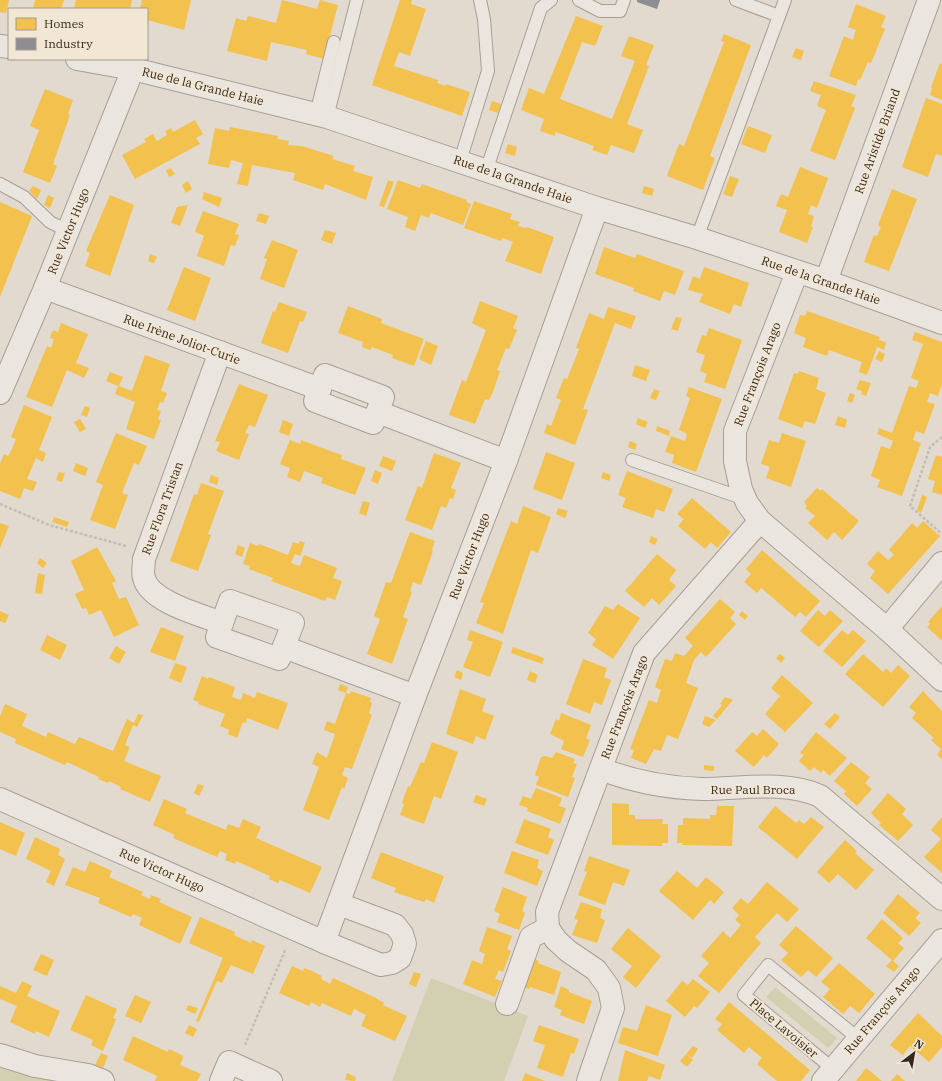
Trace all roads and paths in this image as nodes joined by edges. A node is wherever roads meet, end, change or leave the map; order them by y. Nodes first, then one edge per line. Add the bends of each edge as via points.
1 (357, 0) edge
2 (480, 0) edge
3 (551, 0) edge
4 (578, 0) edge
5 (624, 0) edge
6 (736, 0) edge
7 (785, 0) edge
8 (929, 0) edge
9 (779, 16) junction
10 (334, 42) dead end
11 (83, 60) edge
12 (133, 69) junction
13 (321, 116) junction
14 (460, 161) junction
15 (486, 171) junction
16 (0, 184) edge
17 (597, 208) junction
18 (68, 231) junction
19 (697, 238) junction
20 (797, 272) junction
21 (826, 281) junction
22 (45, 288) junction
23 (942, 323) edge
24 (220, 352) junction
25 (0, 393) edge
26 (942, 436) edge
27 (632, 460) dead end
28 (506, 461) junction
29 (746, 499) junction
30 (0, 504) edge
31 (760, 521) junction
32 (942, 534) edge
33 (146, 551) junction
34 (942, 563) edge
35 (222, 623) junction
36 (887, 629) junction
37 (284, 647) junction
38 (942, 680) edge
39 (415, 696) junction
40 (601, 769) junction
41 (0, 799) edge
42 (942, 899) edge
43 (339, 904) junction
44 (548, 928) junction
45 (294, 929) junction
46 (942, 940) edge
47 (324, 942) junction
48 (507, 1004) dead end
49 (859, 1039) junction
50 (0, 1054) edge
51 (225, 1072) edge
52 (828, 1075) edge
53 (103, 1081) edge
54 (271, 1081) edge
55 (588, 1081) edge

1 - 13 lane
2 - 14 lane via 488,71
3 - 15 lane via 541,8
4 - 5 lane via 600,10 620,11
6 - 9 lane
7 - 9 lane
8 - 21 street, Rue Aristide Briand
9 - 19 lane
10 - 13 lane
11 - 12 street, Rue de la Grande Haie
12 - 13 street, Rue de la Grande Haie
12 - 18 street, Rue Victor Hugo
13 - 14 street, Rue de la Grande Haie
14 - 15 street, Rue de la Grande Haie
15 - 17 street, Rue de la Grande Haie
16 - 18 lane via 24,197 50,222
17 - 19 street, Rue de la Grande Haie
17 - 28 street, Rue Victor Hugo
18 - 22 street, Rue Victor Hugo
19 - 20 street, Rue de la Grande Haie
20 - 21 street, Rue de la Grande Haie
20 - 29 street, Rue François Arago via 735,431 735,461 741,489
21 - 23 street, Rue de la Grande Haie
22 - 24 street, Rue Irène Joliot-Curie
22 - 25 street, Rue Victor Hugo
24 - 28 street, Rue Irène Joliot-Curie via 320,389 325,375 383,397 378,412
24 - 33 street, Rue Flora Tristan
26 - 32 path via 930,447 910,506
27 - 29 lane
28 - 39 street, Rue Victor Hugo
29 - 31 street, Rue François Arago
30 - 33 path via 49,525
31 - 36 street, Rue François Arago
31 - 40 street, Rue François Arago via 644,652
33 - 35 street, Rue Flora Tristan via 144,578 156,596
34 - 36 street
35 - 37 street via 217,637 280,659
35 - 37 street via 230,601 293,623
36 - 38 street, Rue François Arago
37 - 39 street
39 - 43 street, Rue Victor Hugo
40 - 42 street, Rue Paul Broca via 626,779 700,789 782,787 807,791 820,796
40 - 44 street, Rue François Arago via 548,912
41 - 45 street, Rue Victor Hugo
43 - 47 street, Rue Victor Hugo
43 - 47 street, Rue Victor Hugo via 395,925 402,934 405,944 400,958 392,964 381,965
44 - 48 street via 531,937
44 - 55 street via 568,951 596,970 609,988 613,1008
45 - 47 street, Rue Victor Hugo
45 - 51 path via 245,1046 231,1040 226,1051
46 - 49 street, Rue François Arago
49 - 52 street, Rue François Arago
49 - 52 lane, Place Lavoisier via 768,965 744,995
50 - 53 street via 35,1066 88,1075
51 - 54 street

